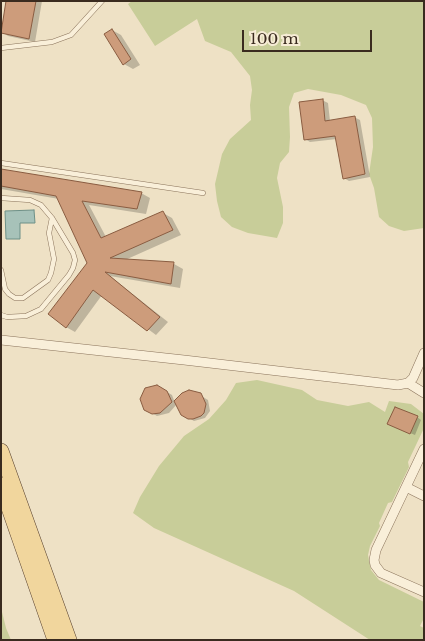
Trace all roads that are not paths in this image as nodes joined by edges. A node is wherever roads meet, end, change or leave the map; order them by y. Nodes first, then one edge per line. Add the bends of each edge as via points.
1 (102, 1) edge
2 (1, 48) edge
3 (1, 163) edge
4 (203, 193) dead end
5 (1, 198) edge
6 (52, 218) junction
7 (1, 270) edge
8 (2, 316) edge
9 (1, 340) edge
10 (424, 353) edge
11 (408, 383) junction
12 (424, 393) edge
13 (424, 449) edge
14 (1, 451) edge
15 (1, 486) edge
16 (406, 487) junction
17 (424, 496) edge
18 (424, 592) edge
19 (63, 624) junction
20 (56, 640) edge
21 (69, 640) edge
22 (80, 640) edge

1 - 2 lane via 71,35 52,42
3 - 4 lane
5 - 6 lane via 34,201
6 - 7 lane via 48,233 54,259 48,280 22,298 15,298 5,289
6 - 8 lane via 73,252 72,272 36,312 26,316
9 - 11 street via 387,384
10 - 11 street
11 - 12 street
13 - 16 street
14 - 19 main road
15 - 20 main road
16 - 17 street
16 - 18 street via 374,560 385,575
19 - 21 main road
19 - 22 main road

